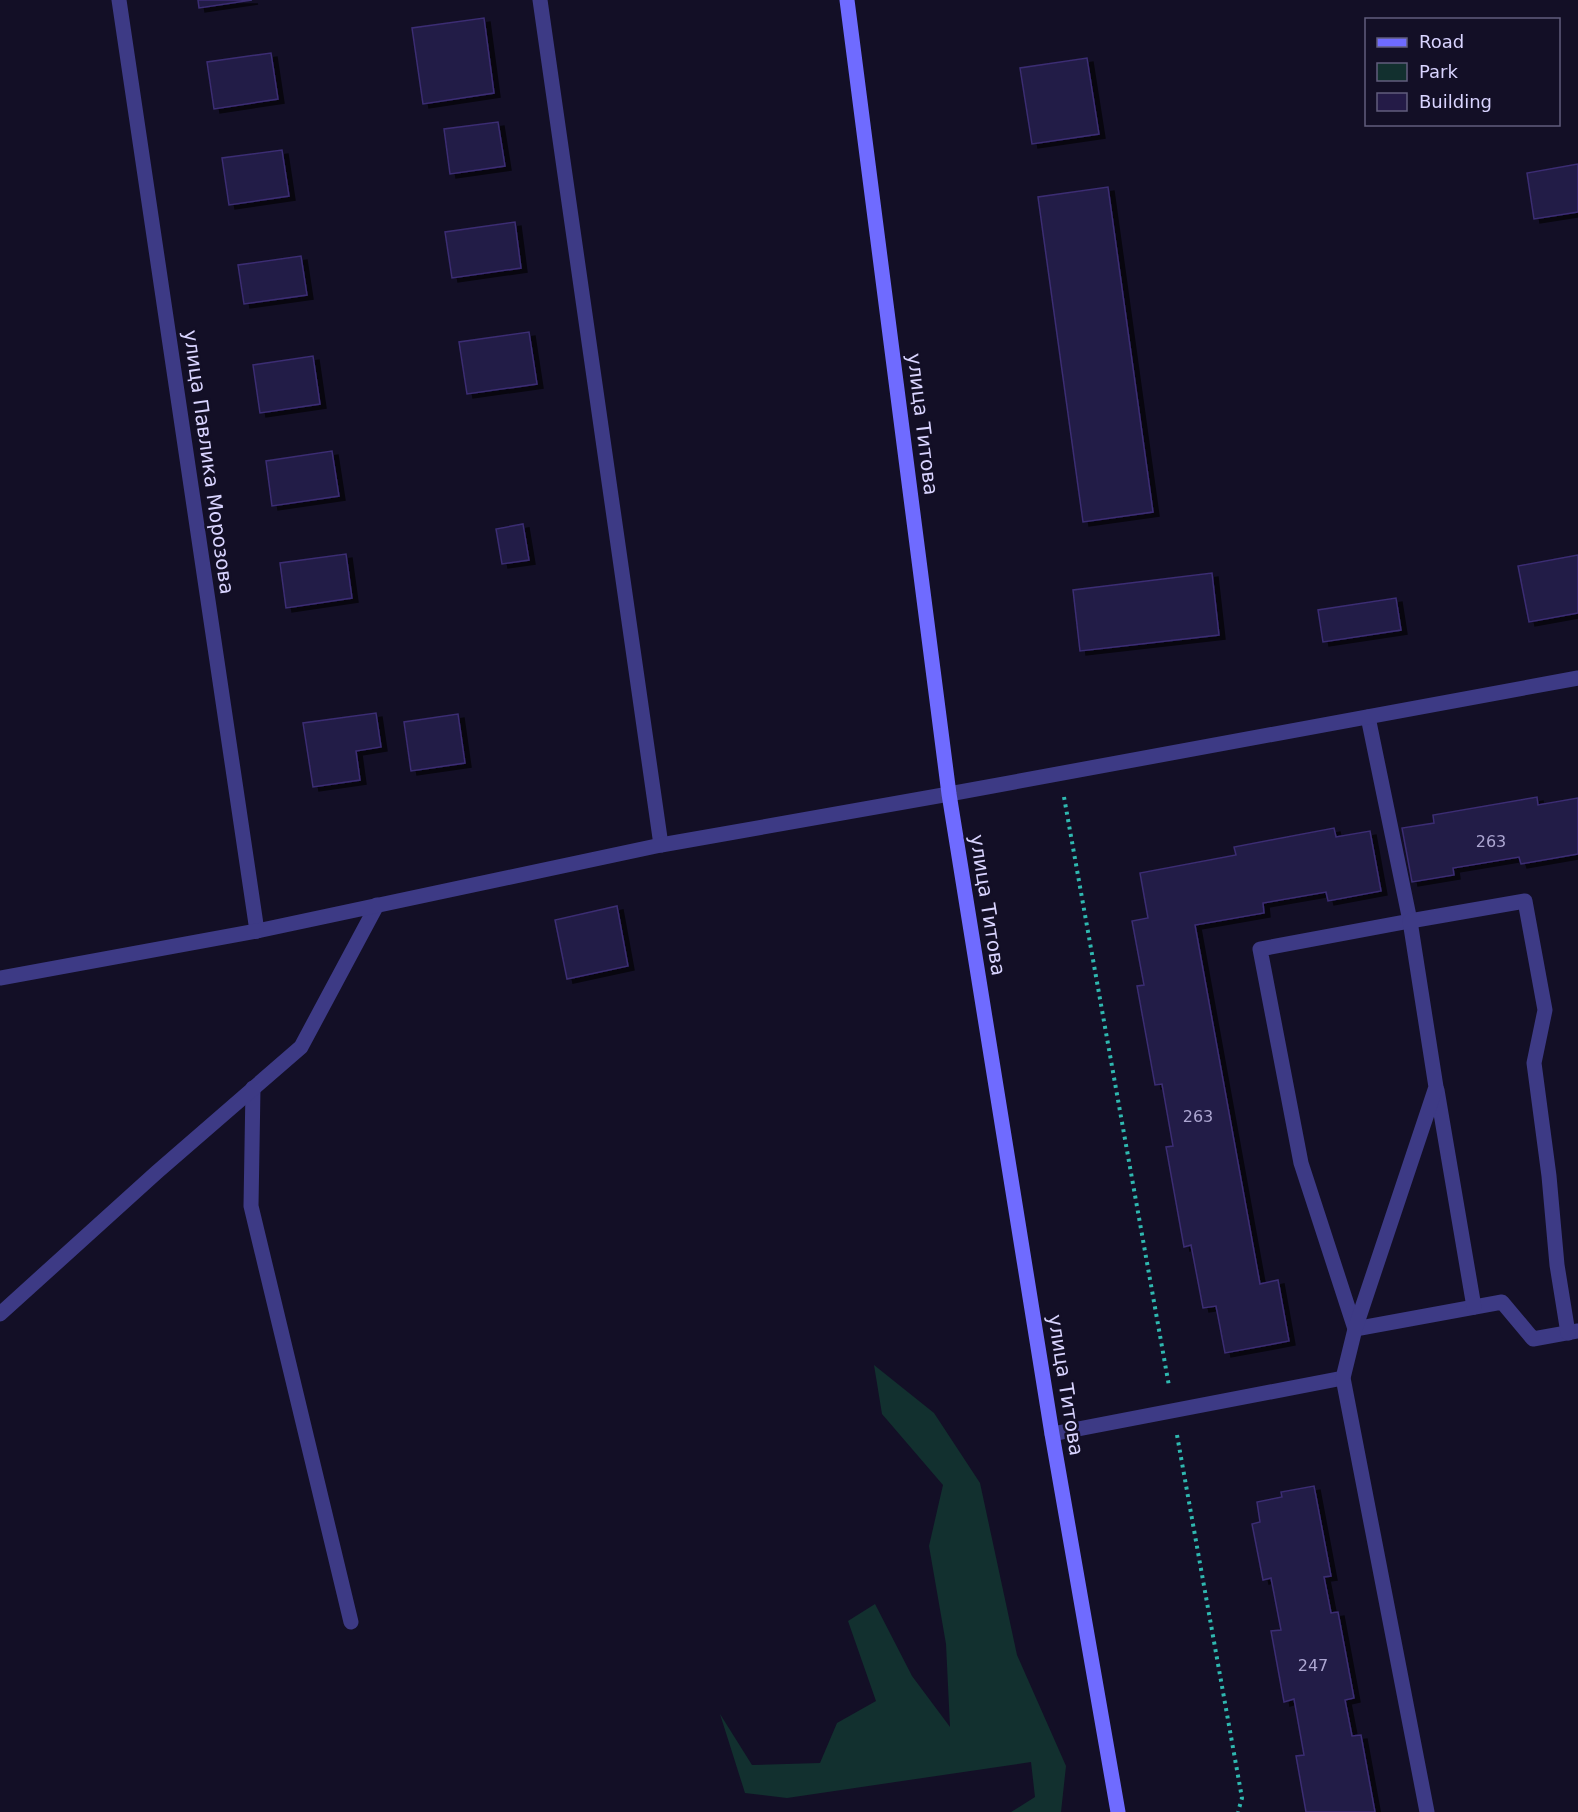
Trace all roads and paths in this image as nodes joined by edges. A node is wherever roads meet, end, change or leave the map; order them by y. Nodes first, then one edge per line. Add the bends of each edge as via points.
1 (119, 0) edge
2 (540, 0) edge
3 (847, 0) edge
4 (1578, 678) edge
5 (1368, 717) junction
6 (1060, 774) junction
7 (950, 794) junction
8 (661, 845) junction
9 (377, 905) junction
10 (1410, 921) junction
11 (257, 931) junction
12 (0, 978) edge
13 (1436, 1087) junction
14 (253, 1088) junction
15 (1474, 1307) junction
16 (0, 1314) edge
17 (1355, 1329) junction
18 (1573, 1332) edge
19 (1342, 1378) junction
20 (1173, 1411) junction
21 (1052, 1434) junction
22 (351, 1622) dead end
23 (1118, 1812) edge
24 (1238, 1812) edge
25 (1427, 1812) edge

1 - 11 street, улица Павлика Морозова
2 - 8 street
3 - 7 main road, улица Титова
4 - 5 street
5 - 6 street
5 - 10 street
6 - 7 street
6 - 20 path
7 - 8 street
7 - 21 main road, улица Титова
8 - 9 street
9 - 11 street
9 - 14 street via 301,1047
10 - 13 street
10 - 17 street via 1260,949 1301,1162
10 - 18 street via 1525,901 1545,1010 1534,1063 1557,1265
11 - 12 street
13 - 15 street
13 - 17 street
14 - 16 street
14 - 22 street via 251,1206
15 - 17 street
15 - 18 street via 1502,1302 1533,1339
17 - 19 street
19 - 20 street
19 - 25 street
20 - 21 street
20 - 24 path via 1242,1798
21 - 23 main road, улица Титова

